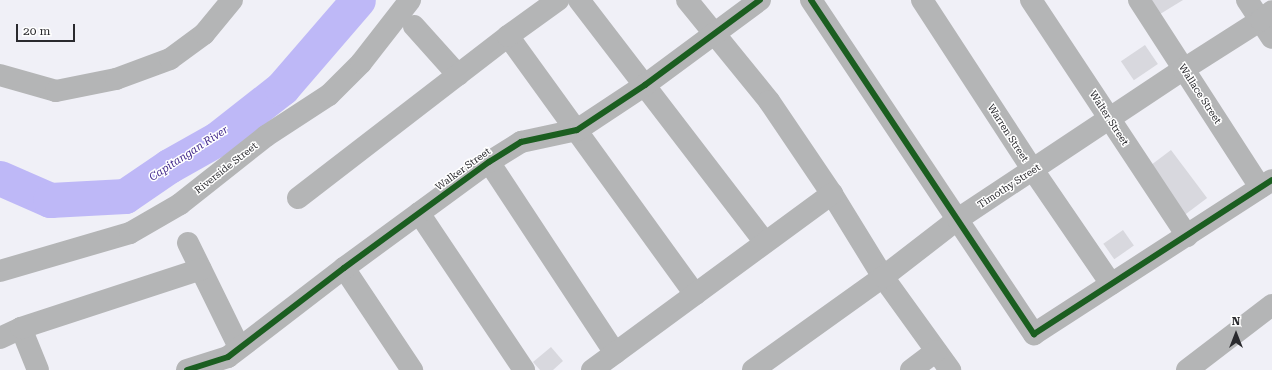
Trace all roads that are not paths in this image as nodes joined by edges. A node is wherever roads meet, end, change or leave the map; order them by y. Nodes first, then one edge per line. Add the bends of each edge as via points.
1 (232, 0) edge
2 (410, 0) edge
3 (558, 0) edge
4 (579, 0) edge
5 (687, 0) edge
6 (760, 0) edge
7 (811, 0) edge
8 (922, 0) edge
9 (1031, 0) edge
10 (1139, 0) edge
11 (1247, 0) edge
12 (1268, 23) edge
13 (414, 26) dead end
14 (715, 33) junction
15 (508, 36) junction
16 (1184, 69) junction
17 (0, 75) edge
18 (458, 75) junction
19 (645, 85) junction
20 (1110, 119) junction
21 (578, 130) junction
22 (489, 162) junction
23 (1033, 170) junction
24 (1266, 184) edge
25 (832, 194) junction
26 (298, 198) dead end
27 (419, 213) junction
28 (958, 219) junction
29 (1187, 236) junction
30 (765, 242) junction
31 (188, 243) dead end
32 (344, 268) junction
33 (201, 269) junction
34 (0, 271) edge
35 (882, 277) junction
36 (1112, 284) junction
37 (695, 294) junction
38 (1272, 305) edge
39 (21, 328) junction
40 (0, 338) edge
41 (936, 352) junction
42 (615, 353) junction
43 (233, 358) edge
44 (38, 370) edge
45 (187, 370) edge
46 (412, 370) edge
47 (524, 370) edge
48 (592, 370) edge
49 (753, 370) edge
50 (911, 370) edge
51 (950, 370) edge
52 (1187, 370) edge

1 - 17 street via 204,34 170,59 116,79 56,91
2 - 34 street, Riverside Street via 361,63 329,95 266,136 180,204 130,233
3 - 15 street
4 - 19 street
5 - 14 street
6 - 14 street, Walker Street
7 - 28 street
8 - 23 street, Warren Street
9 - 20 street, Walter Street
10 - 16 street, Wallace Street
11 - 12 street
12 - 16 street, Timothy Street
13 - 18 street
14 - 19 street, Walker Street
14 - 25 street via 769,101
15 - 18 street
15 - 21 street
16 - 20 street, Timothy Street
16 - 24 street, Wallace Street
18 - 26 street
19 - 21 street, Walker Street
19 - 30 street
20 - 23 street, Timothy Street
20 - 29 street, Walter Street
21 - 22 street, Walker Street via 521,142
21 - 37 street
22 - 27 street, Walker Street
22 - 42 street
23 - 28 street, Timothy Street
23 - 36 street, Warren Street
24 - 29 street
25 - 30 street
25 - 35 street
27 - 32 street, Walker Street
27 - 47 street
28 - 35 street, Timothy Street
28 - 36 street via 1034,334
29 - 36 street
30 - 37 street
31 - 33 street
32 - 43 street, Walker Street
32 - 46 street
33 - 39 street
33 - 43 street
35 - 41 street
35 - 49 street, Timothy Street
37 - 42 street
38 - 52 street
39 - 40 street
39 - 44 street
41 - 50 street
41 - 51 street
42 - 48 street
43 - 45 street, Walker Street

